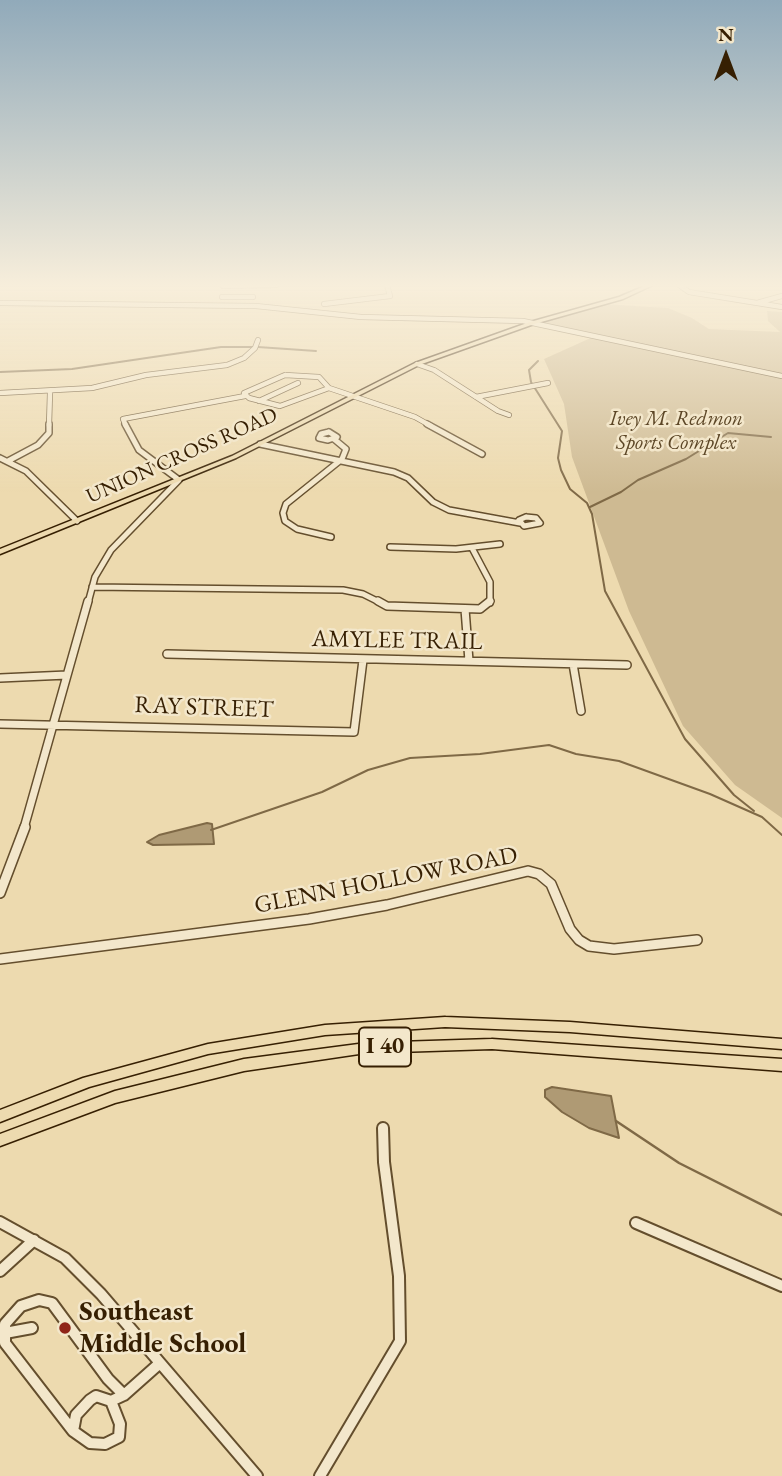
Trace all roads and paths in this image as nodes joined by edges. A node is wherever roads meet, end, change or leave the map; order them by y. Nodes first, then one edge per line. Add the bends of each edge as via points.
1 (249, 354) edge
2 (445, 354) edge
3 (678, 354) edge
4 (417, 364) junction
5 (782, 376) edge
6 (298, 383) dead end
7 (548, 383) dead end
8 (329, 388) junction
9 (50, 392) junction
10 (0, 393) edge
11 (353, 395) junction
12 (245, 396) junction
13 (476, 397) junction
14 (259, 401) junction
15 (509, 415) dead end
16 (334, 439) dead end
17 (260, 444) junction
18 (482, 454) dead end
19 (0, 458) edge
20 (341, 460) junction
21 (8, 461) junction
22 (179, 480) junction
23 (77, 521) junction
24 (520, 523) dead end
25 (331, 537) dead end
26 (500, 544) dead end
27 (390, 547) dead end
28 (472, 548) junction
29 (0, 552) edge
30 (92, 587) junction
31 (465, 609) junction
32 (167, 654) dead end
33 (363, 660) junction
34 (469, 661) junction
35 (573, 664) junction
36 (627, 664) dead end
37 (67, 675) junction
38 (0, 678) edge
39 (581, 710) dead end
40 (54, 723) junction
41 (0, 724) edge
42 (0, 893) edge
43 (697, 940) dead end
44 (0, 959) edge
45 (782, 1044) edge
46 (782, 1066) edge
47 (0, 1116) edge
48 (383, 1128) dead end
49 (0, 1140) edge
50 (0, 1222) edge
51 (636, 1223) dead end
52 (34, 1240) junction
53 (0, 1271) edge
54 (782, 1286) edge
55 (32, 1328) dead end
56 (5, 1333) junction
57 (160, 1363) junction
58 (124, 1395) junction
59 (111, 1401) junction
60 (73, 1432) junction
61 (257, 1476) edge
62 (320, 1476) edge

1 - 9 street via 227,365
2 - 4 main road, UNION CROSS ROAD
3 - 5 street
4 - 11 main road, UNION CROSS ROAD
4 - 13 street
6 - 14 street
7 - 13 street
8 - 11 street
8 - 12 street via 319,377 292,374 263,383
8 - 14 street via 285,406
9 - 10 street
9 - 21 street via 49,433 38,445
11 - 17 main road, UNION CROSS ROAD
11 - 18 street via 415,417
12 - 14 street
12 - 22 street via 123,419 135,446
13 - 15 street
16 - 20 street via 346,449
17 - 20 street
17 - 22 main road, UNION CROSS ROAD
19 - 21 street
20 - 24 street via 394,471 450,510
20 - 25 street via 286,504 283,513 297,529
21 - 23 street via 32,476
22 - 23 main road, UNION CROSS ROAD
22 - 30 street via 111,550
23 - 29 main road, UNION CROSS ROAD
26 - 28 street
27 - 28 street
28 - 31 street via 490,582 490,603 480,609
30 - 31 street via 343,590 387,606
30 - 37 street
31 - 34 street
32 - 33 street, AMYLEE TRAIL
33 - 34 street, AMYLEE TRAIL
33 - 40 street, RAY STREET via 354,732
34 - 35 street, AMYLEE TRAIL
35 - 36 street, AMYLEE TRAIL
35 - 39 street
37 - 38 street
37 - 40 street
40 - 41 street, RAY STREET
40 - 42 street via 33,805
43 - 44 street, GLENN HOLLOW ROAD via 614,949 589,946 570,929 551,884 528,871 309,919
45 - 47 highway, I 40 via 570,1027 445,1023 325,1030 208,1049 88,1082
46 - 49 highway, I 40 via 492,1044 366,1048 244,1065 115,1097
48 - 62 street via 399,1276 400,1340
50 - 52 street
51 - 54 street
52 - 53 street
52 - 57 street via 65,1258
55 - 56 street
56 - 58 street via 5,1324 21,1306 39,1300 52,1303
56 - 60 street via 5,1343
57 - 58 street
57 - 61 street
58 - 59 street
59 - 60 street via 96,1396 90,1400 76,1415
59 - 60 street via 120,1424 119,1437 105,1444 90,1443

